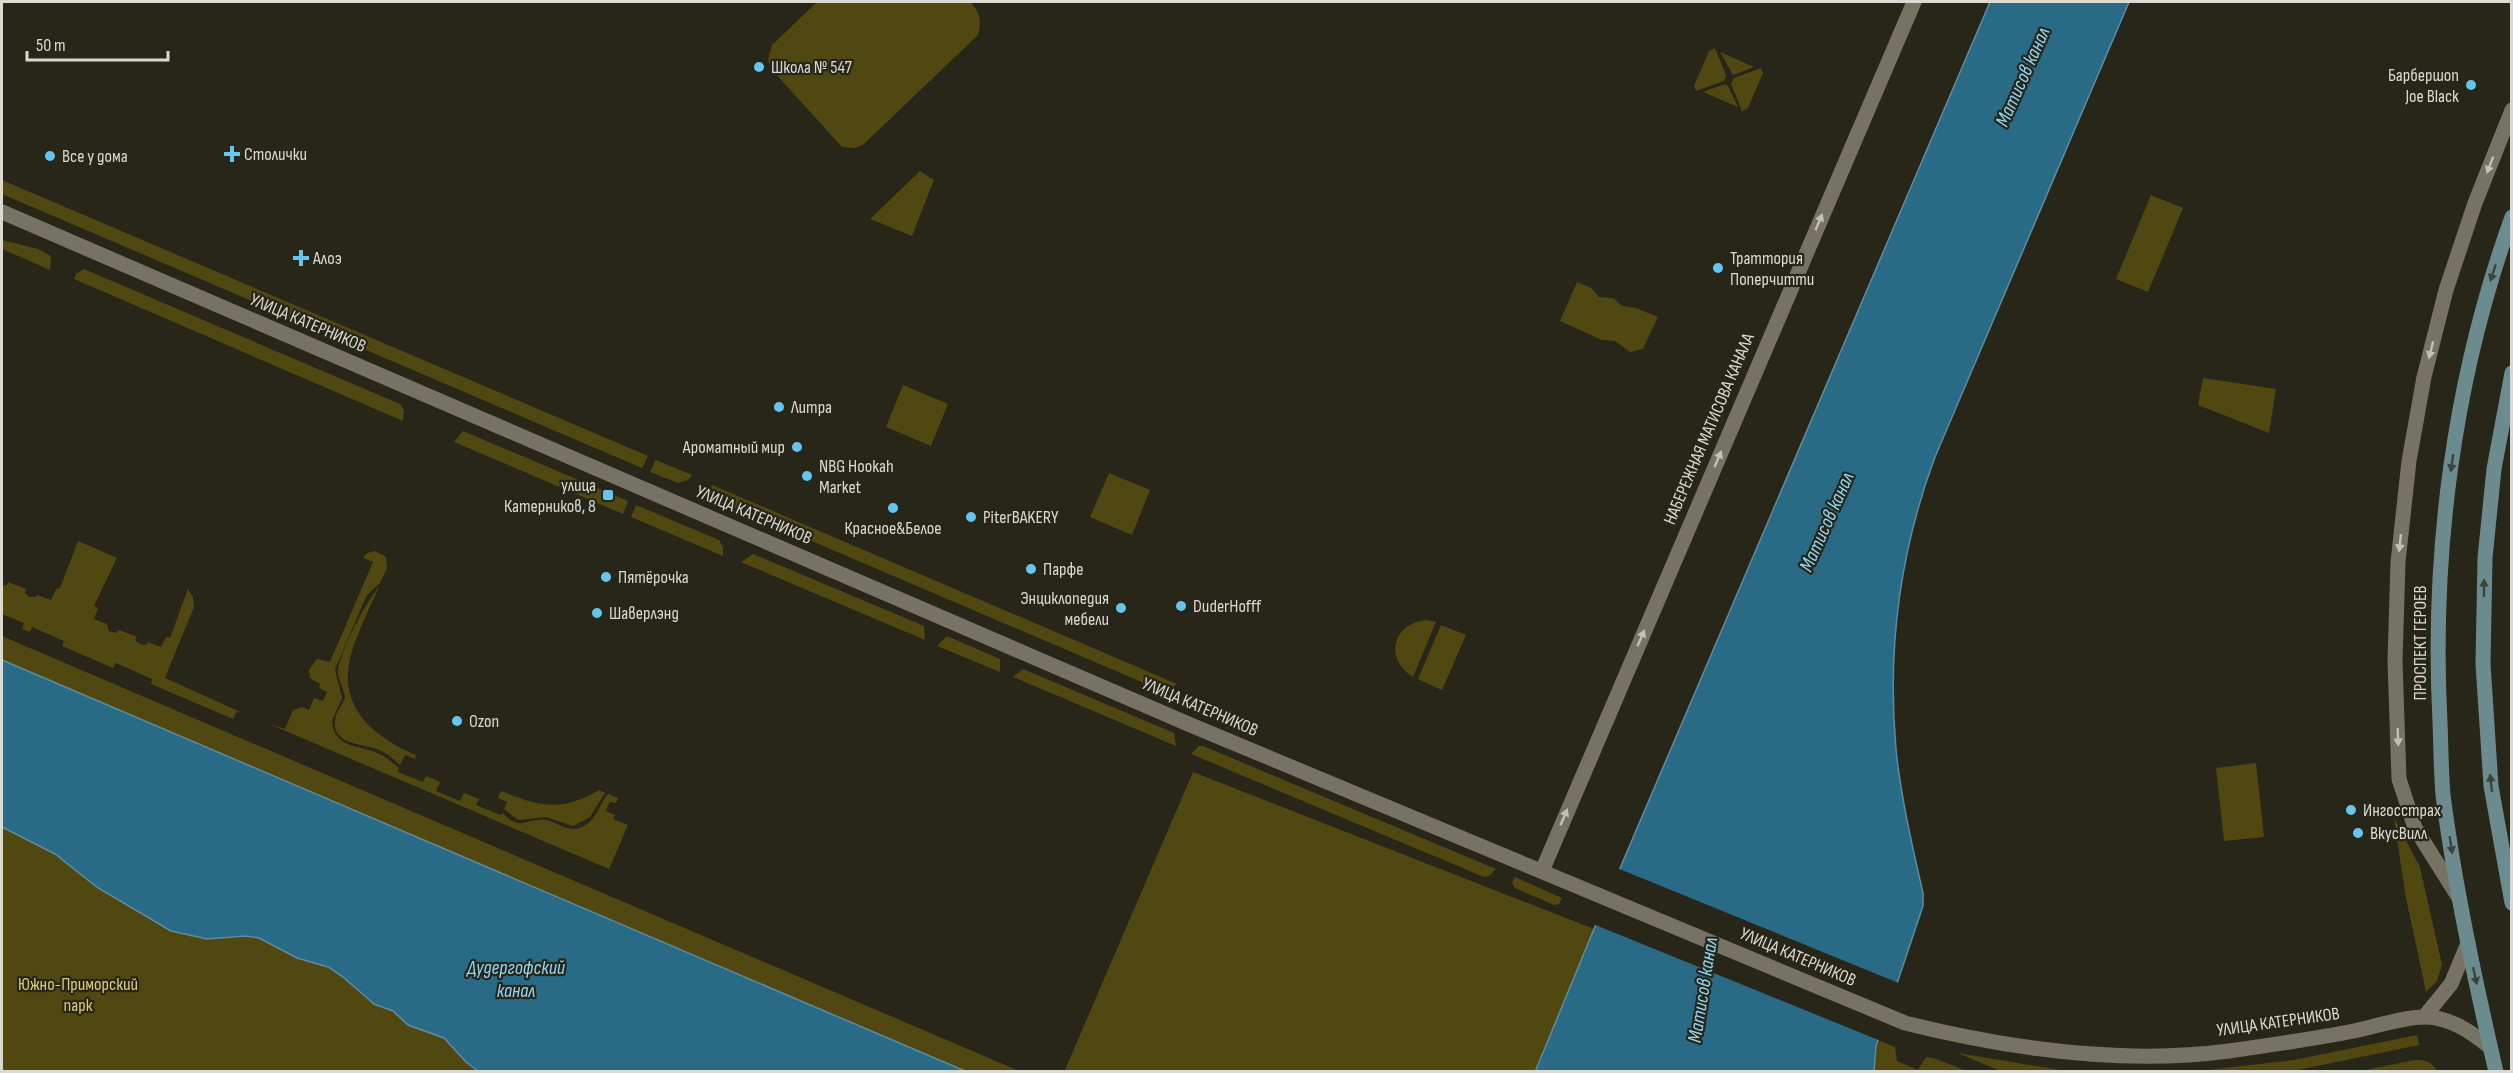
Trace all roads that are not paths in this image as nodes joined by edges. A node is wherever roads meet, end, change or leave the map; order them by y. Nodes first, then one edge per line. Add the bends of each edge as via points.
1 (1914, 2) edge
2 (2511, 110) edge
3 (2, 212) edge
4 (2511, 217) edge
5 (2511, 373) edge
6 (1542, 872) junction
7 (2459, 898) junction
8 (2511, 903) edge
9 (2468, 943) junction
10 (2424, 1017) junction
11 (2490, 1047) junction
12 (2496, 1071) edge

6 -> 1 street, НАБЕРЕЖНАЯ МАТИСОВА КАНАЛА
2 -> 7 street via 2446,290 2424,377 2409,461 2398,562 2395,661 2399,779 2415,828
3 - 6 street, УЛИЦА КАТЕРНИКОВ via 1193,726
4 -> 7 street, ПРОСПЕКТ ГЕРОЕВ via 2465,382 2441,561 2437,663 2443,793
8 -> 5 street via 2491,786 2482,664 2485,558 2494,469
6 - 10 street, УЛИЦА КАТЕРНИКОВ via 1905,1023 1952,1035 2085,1054 2159,1055 2225,1051 2323,1037
7 - 9 street, ПРОСПЕКТ ГЕРОЕВ
9 - 10 street via 2451,984
9 -> 11 street, ПРОСПЕКТ ГЕРОЕВ
10 - 11 street, УЛИЦА КАТЕРНИКОВ via 2459,1026
11 - 12 street, ПРОСПЕКТ ГЕРОЕВ

